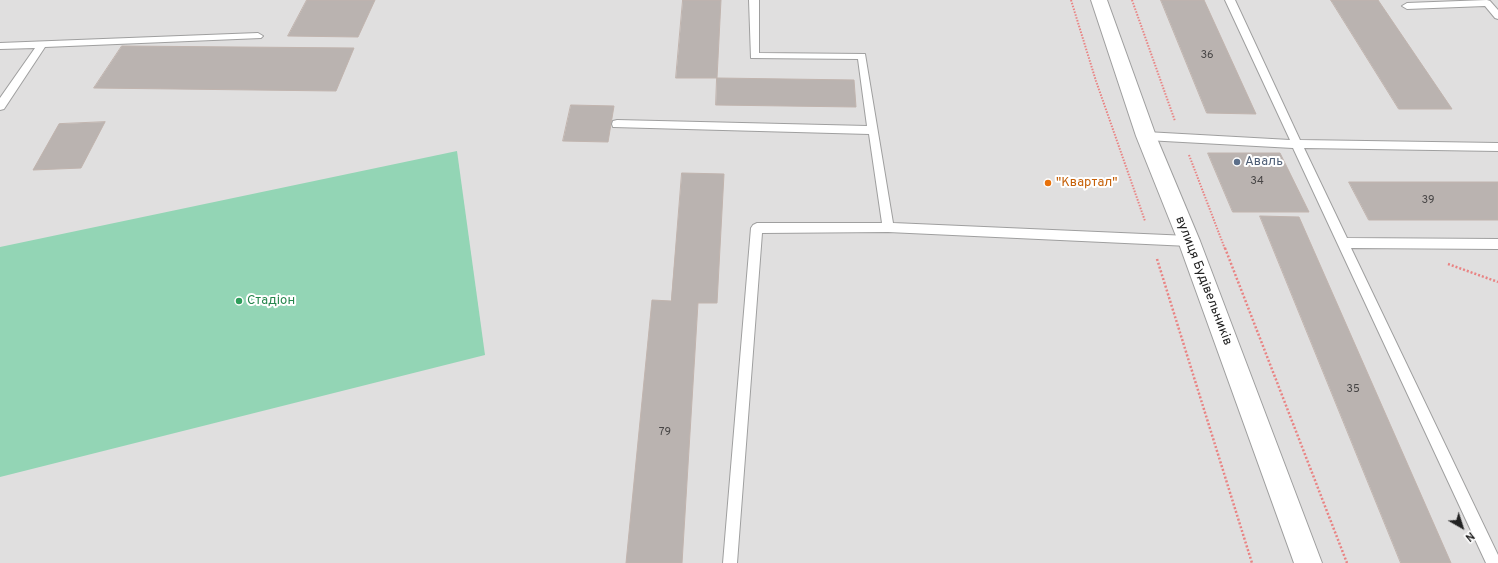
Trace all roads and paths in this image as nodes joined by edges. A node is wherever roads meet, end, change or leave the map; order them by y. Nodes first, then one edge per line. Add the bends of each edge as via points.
1 (754, 0) edge
2 (1071, 0) edge
3 (1099, 0) edge
4 (1132, 0) edge
5 (1230, 0) edge
6 (1407, 6) dead end
7 (1498, 16) edge
8 (258, 36) dead end
9 (42, 45) junction
10 (0, 46) edge
11 (0, 106) edge
12 (617, 124) dead end
13 (873, 130) junction
14 (1146, 136) junction
15 (1182, 138) junction
16 (1296, 144) junction
17 (1498, 147) edge
18 (888, 227) junction
19 (1151, 240) junction
20 (1189, 241) junction
21 (1342, 243) junction
22 (1498, 244) edge
23 (730, 563) edge
24 (1252, 563) edge
25 (1308, 563) edge
26 (1347, 563) edge
27 (1494, 563) edge

1 - 13 lane via 754,56 862,56
2 - 19 path
3 - 14 street, вулиця Будівельників
4 - 15 path
5 - 16 lane
6 - 7 lane via 1487,3
8 - 9 lane
9 - 10 lane
9 - 11 lane
12 - 13 lane
13 - 18 lane
14 - 15 lane
14 - 20 street, вулиця Будівельників
15 - 16 lane
15 - 26 path
16 - 17 lane
16 - 21 lane
18 - 19 lane
18 - 23 lane via 757,228
19 - 20 lane
19 - 24 path
20 - 25 street, вулиця Будівельників
21 - 22 lane
21 - 27 lane

